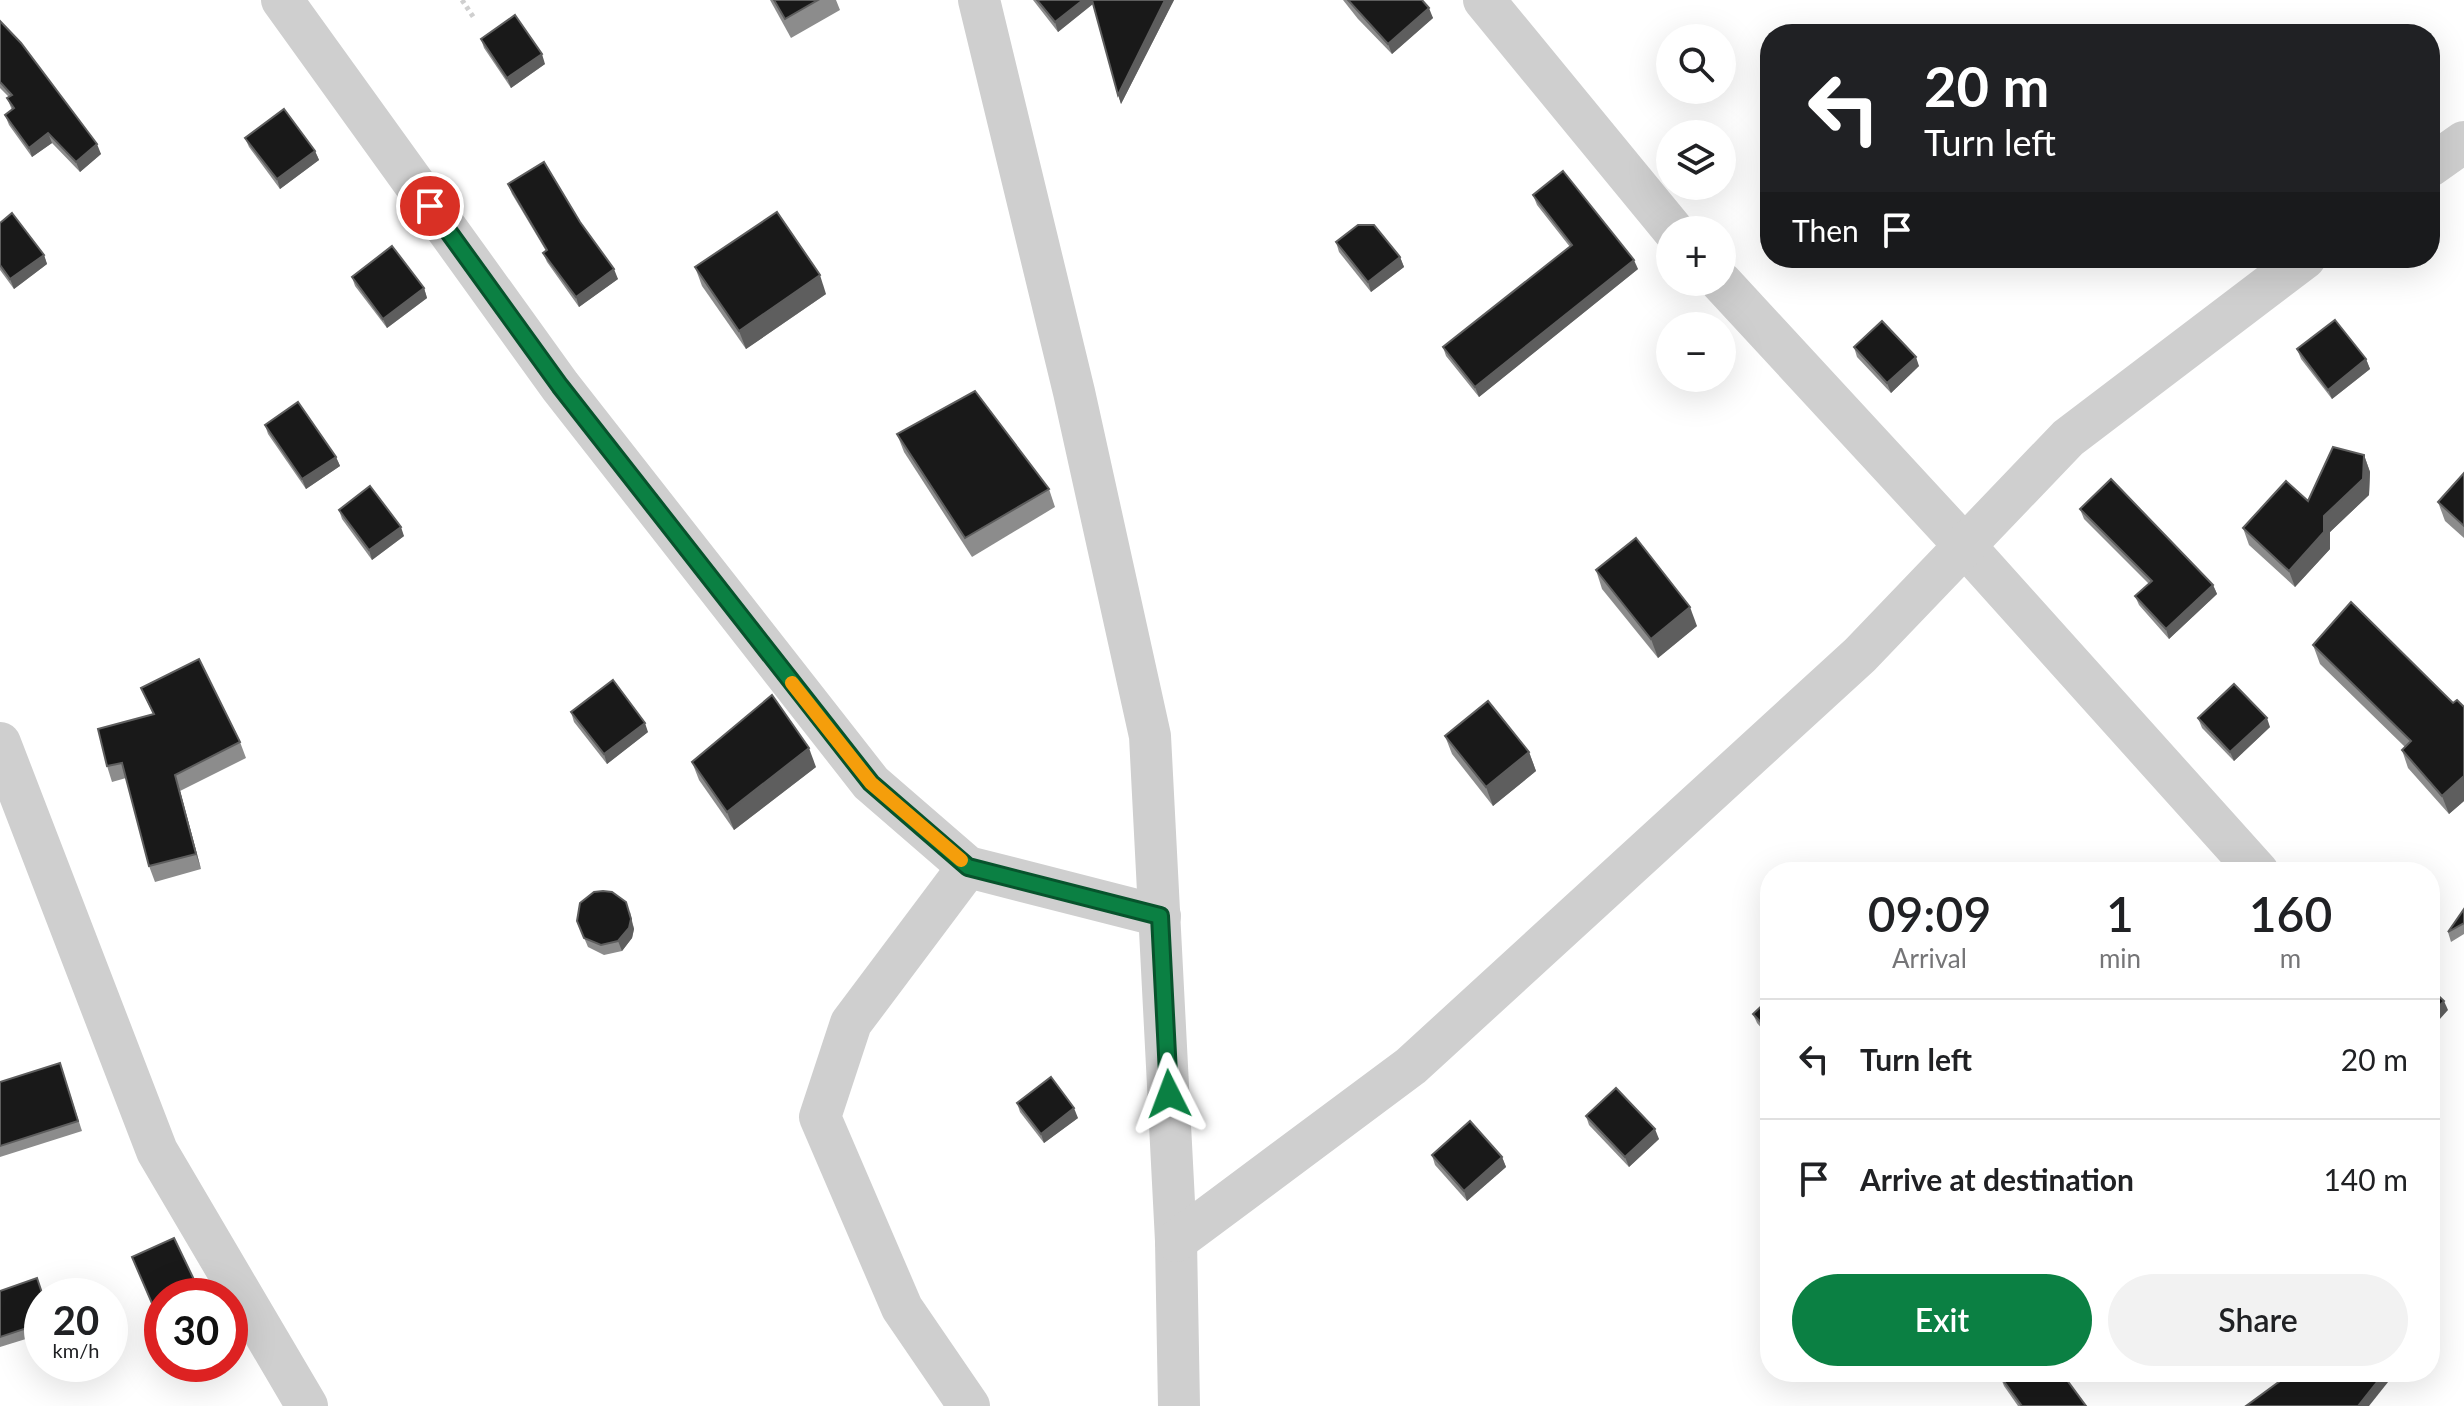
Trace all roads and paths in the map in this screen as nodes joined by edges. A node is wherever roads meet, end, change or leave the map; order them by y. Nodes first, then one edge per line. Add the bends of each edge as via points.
1 (282, 0) edge
2 (462, 0) edge
3 (979, 0) edge
4 (1484, 0) edge
5 (474, 18) dead end
6 (2464, 142) edge
7 (2440, 159) edge
8 (1661, 216) edge
9 (2292, 268) edge
10 (1734, 296) edge
11 (1964, 545) junction
12 (0, 743) edge
13 (2249, 862) edge
14 (968, 867) junction
15 (1160, 916) junction
16 (1176, 1241) junction
17 (307, 1406) edge
18 (969, 1406) edge
19 (1179, 1406) edge

1 - 14 street via 560,386 871,783
2 - 5 path
3 - 15 street via 1150,736
4 - 8 street
6 - 7 street
9 - 11 street via 2068,438
10 - 11 street
11 - 13 street
11 - 16 street via 1860,655 1411,1066
12 - 17 street via 157,1151
14 - 15 street
14 - 18 street via 851,1023 820,1117 902,1308
15 - 16 street
16 - 19 street

